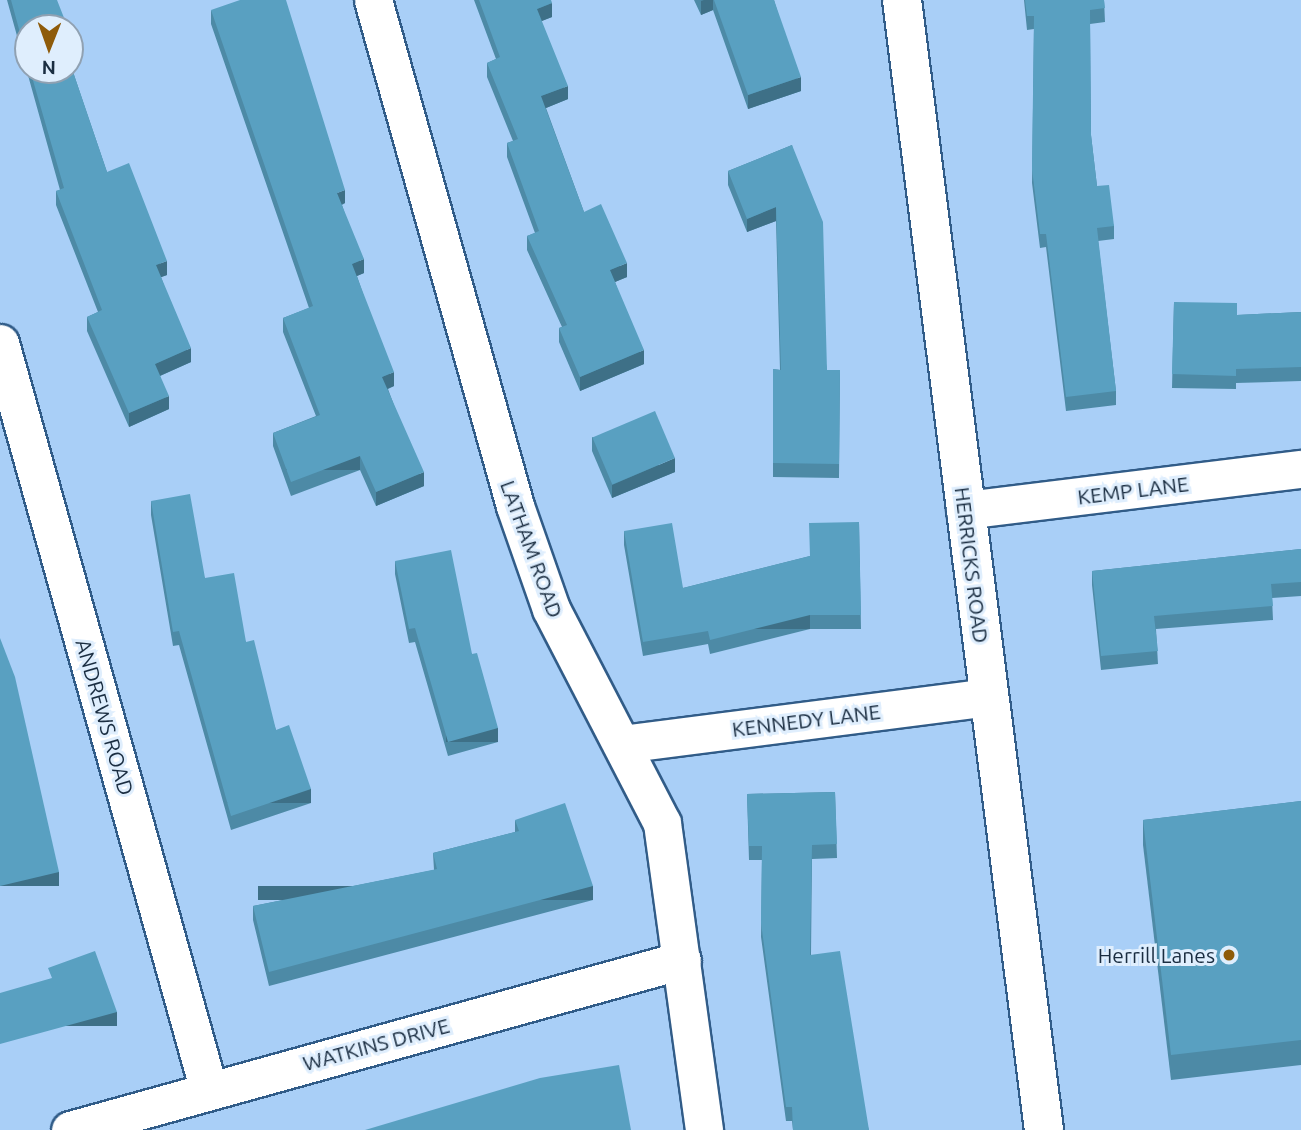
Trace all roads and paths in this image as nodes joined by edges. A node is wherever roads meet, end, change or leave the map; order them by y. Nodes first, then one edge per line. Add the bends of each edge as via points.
1 (373, 0) edge
2 (902, 0) edge
3 (0, 343) edge
4 (1301, 469) edge
5 (965, 510) junction
6 (989, 697) junction
7 (622, 744) junction
8 (682, 960) junction
9 (209, 1091) junction
10 (70, 1130) edge
11 (704, 1130) edge
12 (1044, 1130) edge

1 - 7 street, LATHAM ROAD via 514,506 551,609
2 - 5 main road, HERRICKS ROAD
3 - 9 street, ANDREWS ROAD
4 - 5 street, KEMP LANE
5 - 6 main road, HERRICKS ROAD
6 - 7 street, KENNEDY LANE
6 - 12 main road, HERRICKS ROAD
7 - 8 street, LATHAM ROAD via 663,823
8 - 9 street, WATKINS DRIVE
8 - 11 street, LATHAM ROAD
9 - 10 street, WATKINS DRIVE

